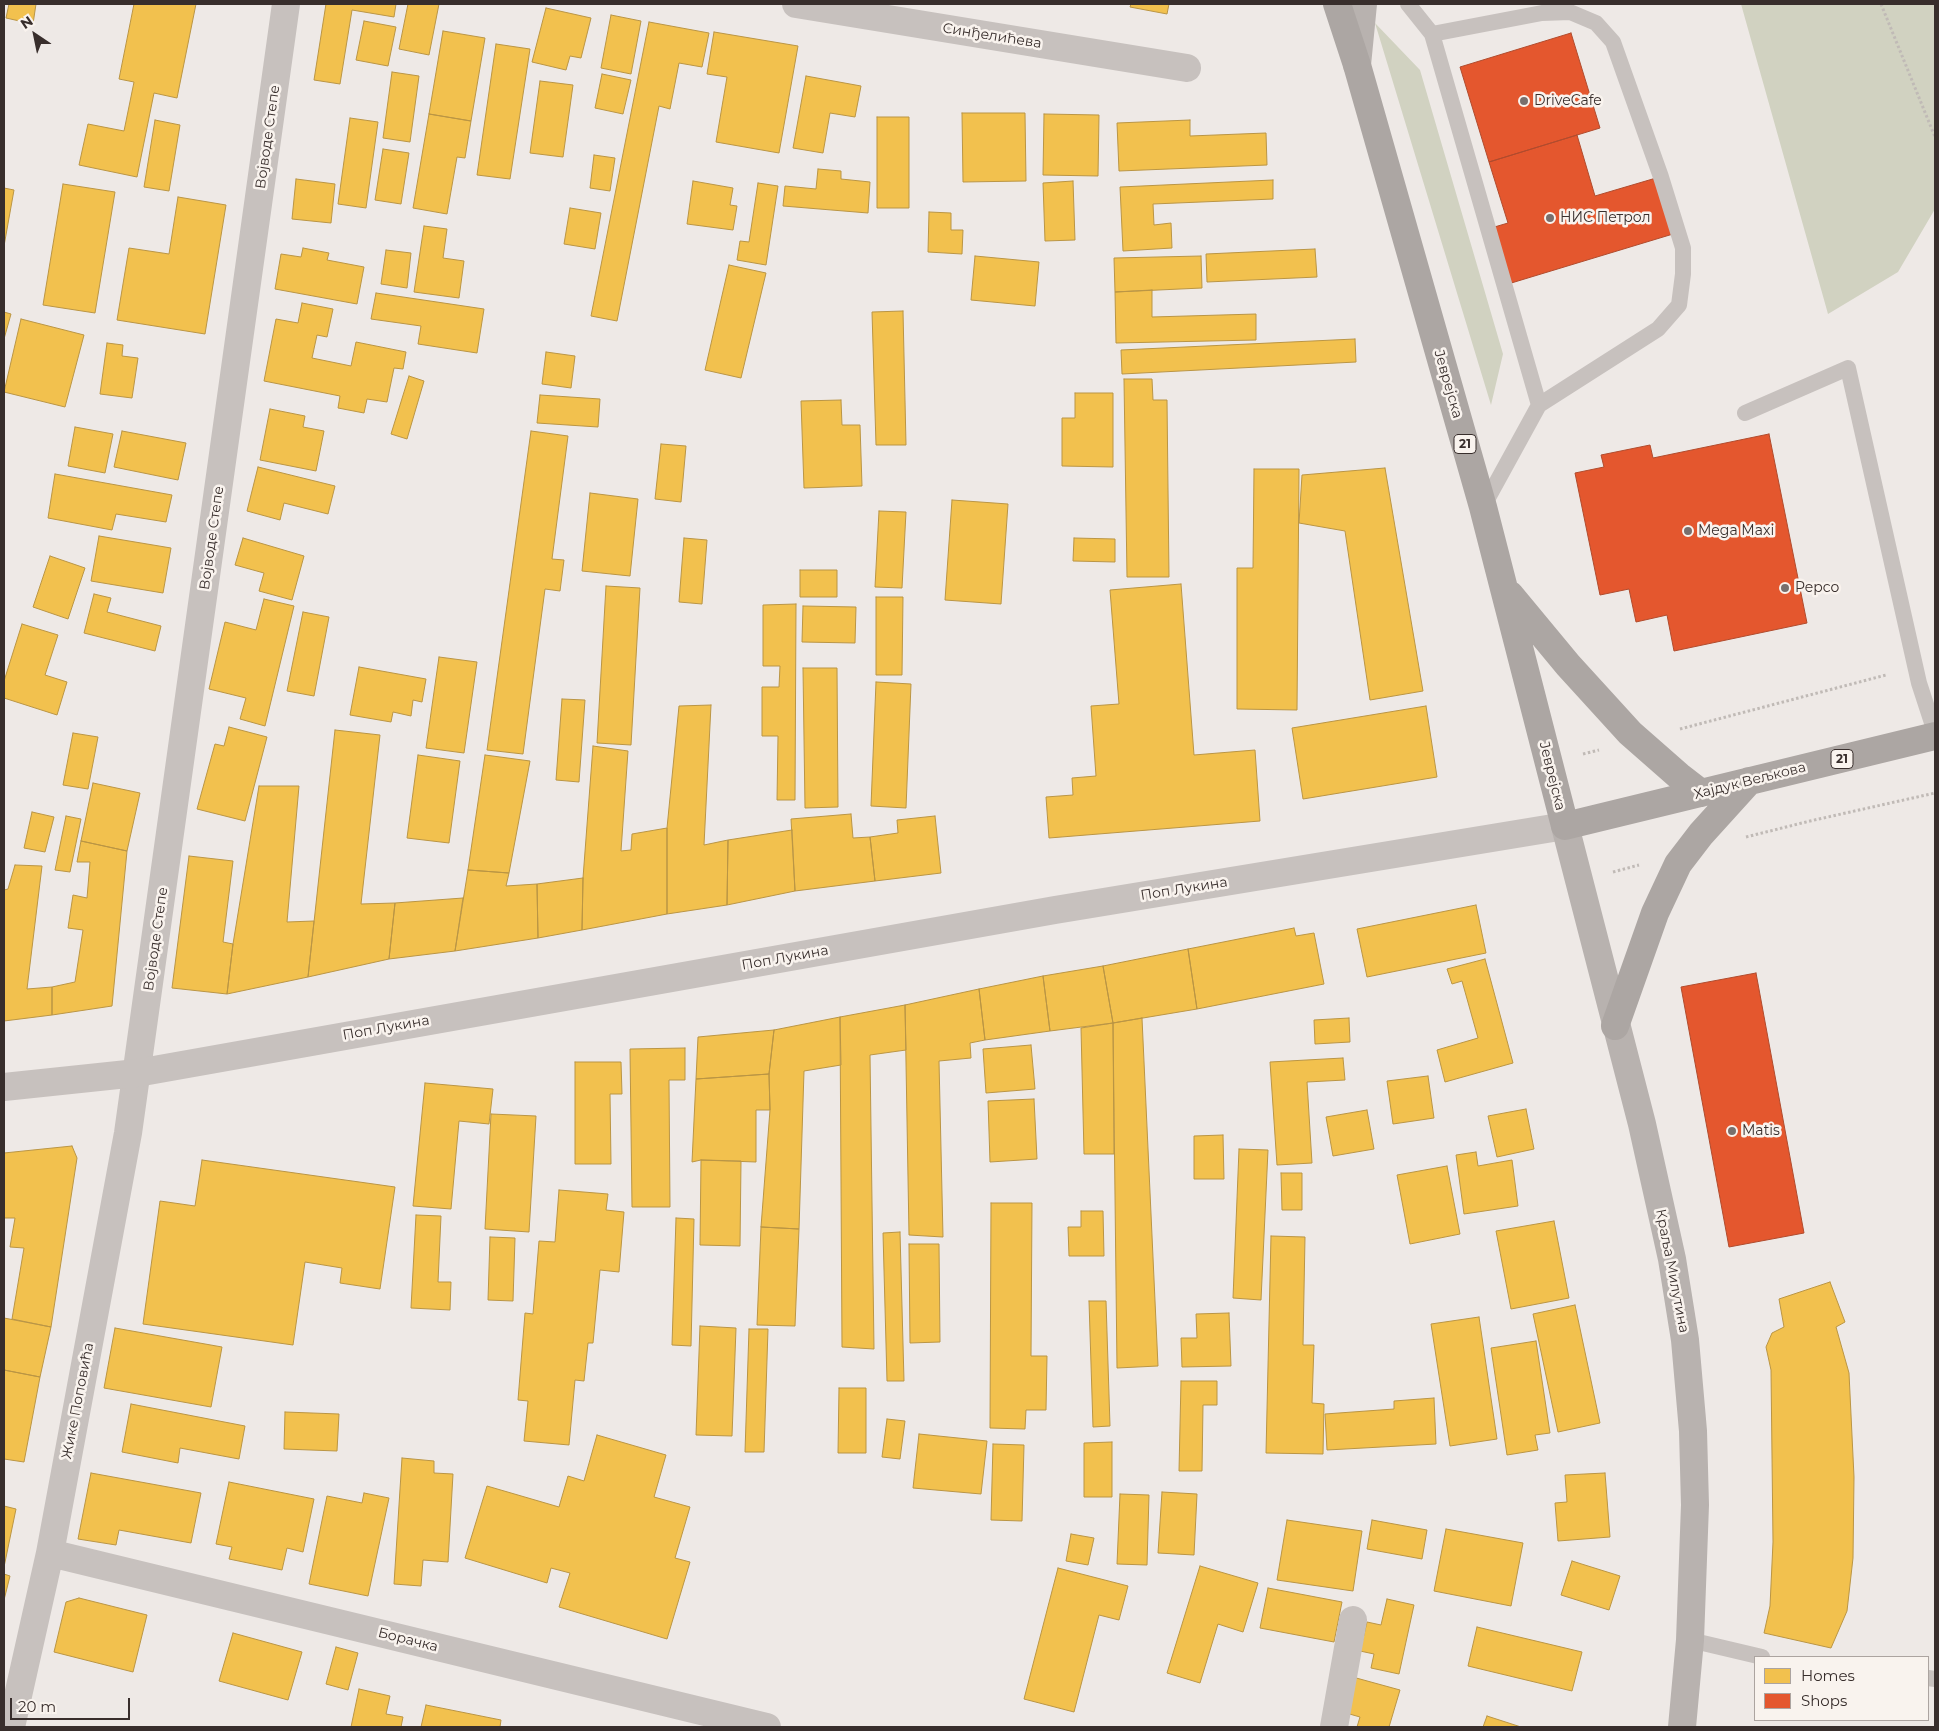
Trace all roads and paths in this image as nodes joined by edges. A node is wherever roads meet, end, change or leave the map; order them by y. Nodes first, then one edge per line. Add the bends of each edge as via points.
1 (286, 4) edge
2 (796, 4) edge
3 (1337, 4) edge
4 (1363, 4) edge
5 (1408, 4) edge
6 (1881, 4) edge
7 (1432, 34) junction
8 (1357, 65) junction
9 (1187, 68) dead end
10 (1935, 136) edge
11 (1539, 404) junction
12 (1745, 413) dead end
13 (1483, 507) junction
14 (1505, 590) junction
15 (1916, 667) junction
16 (1935, 732) edge
17 (1935, 736) edge
18 (1638, 739) junction
19 (1549, 762) junction
20 (1749, 781) junction
21 (1701, 793) junction
22 (1935, 793) edge
23 (1565, 826) junction
24 (1743, 838) dead end
25 (1686, 853) junction
26 (1579, 881) junction
27 (1615, 1026) junction
28 (137, 1072) junction
29 (4, 1087) edge
30 (50, 1553) junction
31 (1353, 1620) dead end
32 (1690, 1640) junction
33 (1758, 1656) edge
34 (11, 1727) edge
35 (767, 1727) edge
36 (1334, 1727) edge
37 (1682, 1727) edge

1 - 28 street, Војводе Степе
2 - 9 street, Синђелићева
3 - 8 main road, Јеврејска / 21
4 - 8 main road
5 - 7 lane
6 - 10 path
7 - 11 lane
7 - 11 lane via 1542,13 1570,12 1596,23 1613,42 1683,248 1679,305 1658,329
8 - 13 main road, Јеврејска / 21
11 - 13 lane
12 - 15 lane via 1848,368
13 - 14 main road, Јеврејска / 21
14 - 18 main road via 1573,671
14 - 19 main road, Јеврејска / 21
15 - 16 lane
15 - 18 path
17 - 20 main road, Хајдук Вељкова / 21
18 - 19 path
18 - 21 main road
19 - 23 main road, Јеврејска / 21
20 - 21 main road, Хајдук Вељкова / 21
20 - 25 main road
21 - 23 main road, Хајдук Вељкова / 21
22 - 24 path
23 - 26 main road, Краља Милутина
23 - 28 street, Поп Лукина via 1055,910
25 - 26 path
25 - 27 main road via 1655,913
26 - 27 main road, Краља Милутина
27 - 32 main road, Краља Милутина via 1642,1124 1672,1259 1685,1340 1695,1496
28 - 29 street, Поп Лукина
28 - 30 street, Жике Поповића
30 - 34 street, Жике Поповића
30 - 35 street, Борачка
31 - 36 street
32 - 33 lane
32 - 37 main road, Краља Милутина

